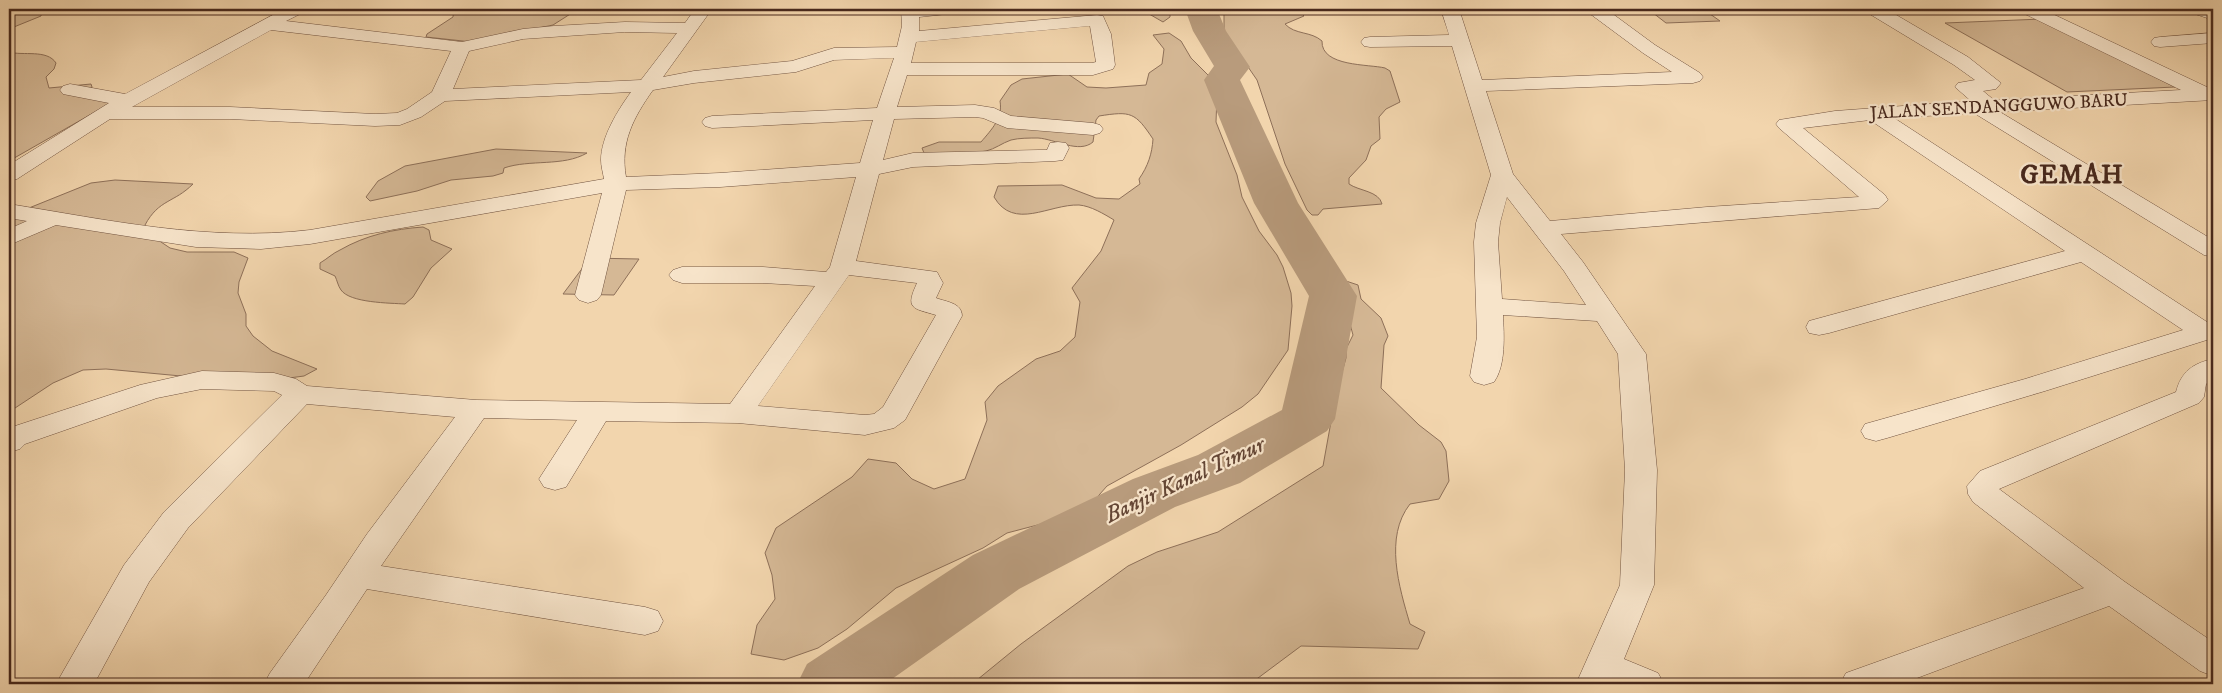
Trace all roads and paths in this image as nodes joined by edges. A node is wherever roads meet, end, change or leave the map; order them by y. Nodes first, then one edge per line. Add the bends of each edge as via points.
1 (296, 9) edge
2 (704, 9) edge
3 (950, 9) edge
4 (1450, 9) edge
5 (1594, 9) edge
6 (1874, 9) edge
7 (2198, 9) edge
8 (910, 10) edge
9 (2031, 10) dead end
10 (2213, 15) edge
11 (267, 24) junction
12 (689, 28) junction
13 (2213, 38) edge
14 (1460, 40) junction
15 (1370, 42) dead end
16 (2160, 42) dead end
17 (462, 47) junction
18 (904, 53) junction
19 (645, 86) junction
20 (1474, 86) junction
21 (1965, 87) junction
22 (1944, 88) dead end
23 (70, 90) dead end
24 (440, 95) junction
25 (2211, 96) edge
26 (128, 101) junction
27 (1984, 107) junction
28 (106, 113) junction
29 (886, 114) junction
30 (1874, 114) junction
31 (712, 122) dead end
32 (1093, 129) dead end
33 (1058, 148) dead end
34 (871, 169) junction
35 (9, 174) edge
36 (1502, 175) junction
37 (616, 184) junction
38 (9, 211) edge
39 (55, 217) junction
40 (1544, 229) junction
41 (9, 238) edge
42 (2213, 250) edge
43 (2084, 253) junction
44 (837, 273) junction
45 (682, 275) dead end
46 (588, 295) dead end
47 (1489, 306) junction
48 (1605, 314) junction
49 (1819, 327) dead end
50 (2208, 330) edge
51 (2213, 366) edge
52 (1484, 376) dead end
53 (300, 394) junction
54 (476, 409) junction
55 (598, 410) junction
56 (738, 414) junction
57 (1876, 431) dead end
58 (11, 438) edge
59 (555, 479) dead end
60 (359, 575) junction
61 (2113, 591) junction
62 (645, 621) dead end
63 (2213, 661) edge
64 (1599, 675) edge
65 (75, 684) edge
66 (283, 684) edge
67 (1645, 684) edge
68 (1859, 684) edge

1 - 11 street
2 - 12 street
3 - 8 street
4 - 14 street
5 - 20 street via 1693,77
6 - 21 street via 1961,61 1991,83
7 - 10 street
8 - 18 street
9 - 25 street
11 - 17 street
11 - 26 street
12 - 17 street via 572,23
12 - 19 street
13 - 16 street
14 - 15 street
14 - 20 street
17 - 24 street
18 - 18 street via 1093,69 1106,65 1097,20
18 - 19 street via 834,54 796,66
18 - 29 street
19 - 24 street
19 - 37 street via 615,141 612,159
20 - 36 street
21 - 22 street
21 - 27 street
23 - 26 street
24 - 28 street via 400,119 230,113
25 - 27 street, JALAN SENDANGGUWO BARU
26 - 28 street
27 - 30 street, JALAN SENDANGGUWO BARU
27 - 42 street
28 - 35 street
29 - 31 street
29 - 32 street via 975,111 987,112 1007,122
29 - 34 street
30 - 40 street, JALAN SENDANGGUWO BARU via 1786,124 1877,200 1870,203 1636,218
30 - 43 street
33 - 34 street via 1055,155 913,160
34 - 37 street
34 - 44 street
36 - 40 street
36 - 47 street via 1488,222 1486,242
37 - 39 street via 310,237 270,241 188,239
37 - 46 street
38 - 39 street
39 - 41 street
40 - 48 street
43 - 49 street
43 - 50 street
44 - 45 street
44 - 56 street
44 - 56 street via 928,277 930,283 924,303 949,311 896,413 883,421 865,425
47 - 48 street
47 - 52 street via 1491,337
48 - 64 street via 1632,354 1640,470 1637,585
50 - 57 street
51 - 61 street via 2193,380 2189,397 1983,486 1984,494
53 - 54 street
53 - 58 street via 274,382 188,382 150,390
53 - 65 street via 188,507 161,539 136,574
54 - 55 street
54 - 60 street via 379,542
55 - 56 street
55 - 59 street
60 - 62 street
60 - 66 street
61 - 63 street
61 - 68 street
64 - 67 street

